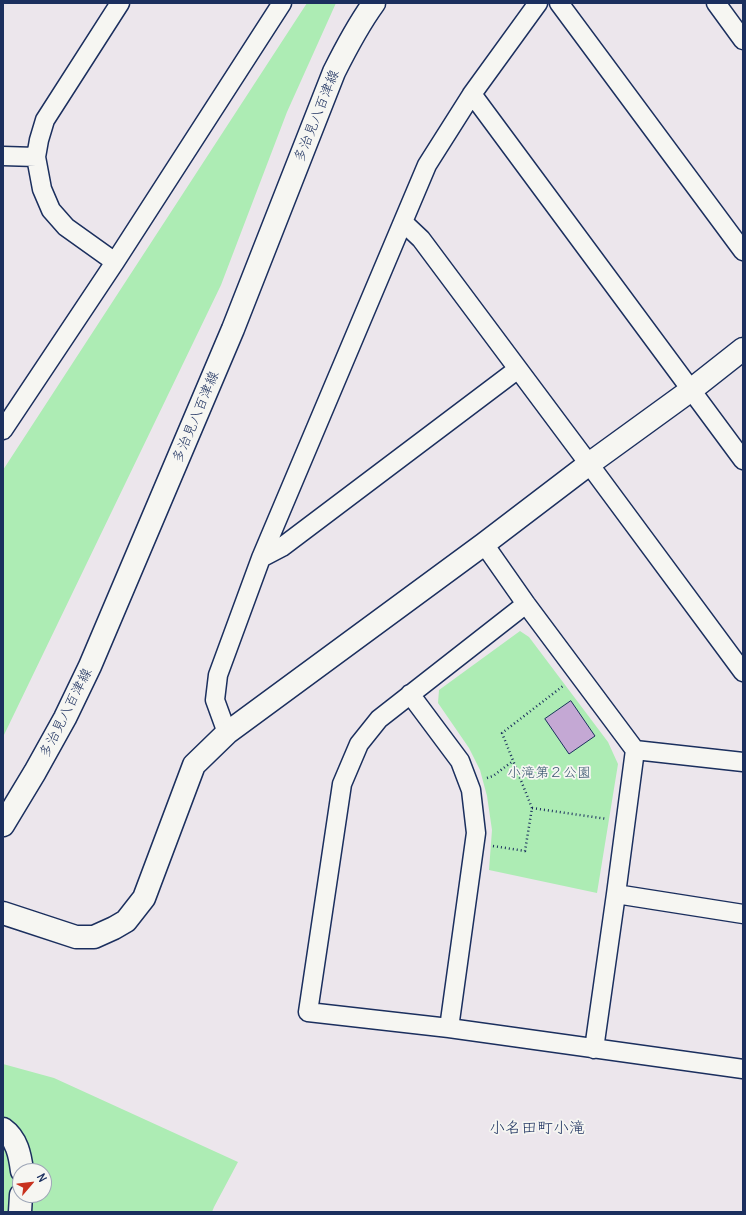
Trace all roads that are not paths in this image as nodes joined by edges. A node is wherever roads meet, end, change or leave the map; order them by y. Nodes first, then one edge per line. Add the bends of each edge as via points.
1 (120, 3) edge
2 (282, 3) edge
3 (374, 3) edge
4 (538, 3) edge
5 (559, 3) edge
6 (716, 3) edge
7 (743, 40) edge
8 (472, 94) junction
9 (3, 156) edge
10 (36, 157) junction
11 (403, 222) junction
12 (743, 251) edge
13 (115, 262) junction
14 (743, 349) edge
15 (518, 368) junction
16 (691, 390) junction
17 (3, 430) edge
18 (743, 460) edge
19 (589, 464) junction
20 (484, 544) junction
21 (261, 558) junction
22 (526, 604) junction
23 (743, 672) edge
24 (410, 694) junction
25 (227, 733) junction
26 (635, 750) junction
27 (743, 762) edge
28 (3, 824) edge
29 (616, 894) junction
30 (3, 913) edge
31 (743, 914) edge
32 (449, 1028) junction
33 (594, 1049) junction
34 (743, 1070) edge
35 (3, 1129) edge
36 (21, 1163) edge

1 - 10 street via 45,120
2 - 13 street
3 - 28 street, 多治見八百津線 via 350,40 334,72 233,329 90,666 35,772
4 - 8 street
5 - 12 street
6 - 7 street
8 - 11 street via 427,165
8 - 16 street
9 - 10 street
10 - 13 street via 42,189 51,210 66,227
11 - 15 street via 421,239
11 - 21 street
13 - 17 street
14 - 16 street
15 - 19 street
15 - 21 street via 282,547
16 - 18 street
16 - 19 street
19 - 20 street
19 - 23 street
20 - 22 street
20 - 25 street
21 - 25 street via 218,675 215,700
22 - 24 street
22 - 26 street
24 - 32 street via 460,761 470,786 476,833
24 - 32 street via 379,719 359,744 342,784 308,1012
25 - 30 street via 194,764 144,898 126,921 94,937 76,937
26 - 27 street
26 - 29 street
29 - 31 street
29 - 33 street
32 - 33 street
33 - 34 street
35 - 36 street via 16,1144

